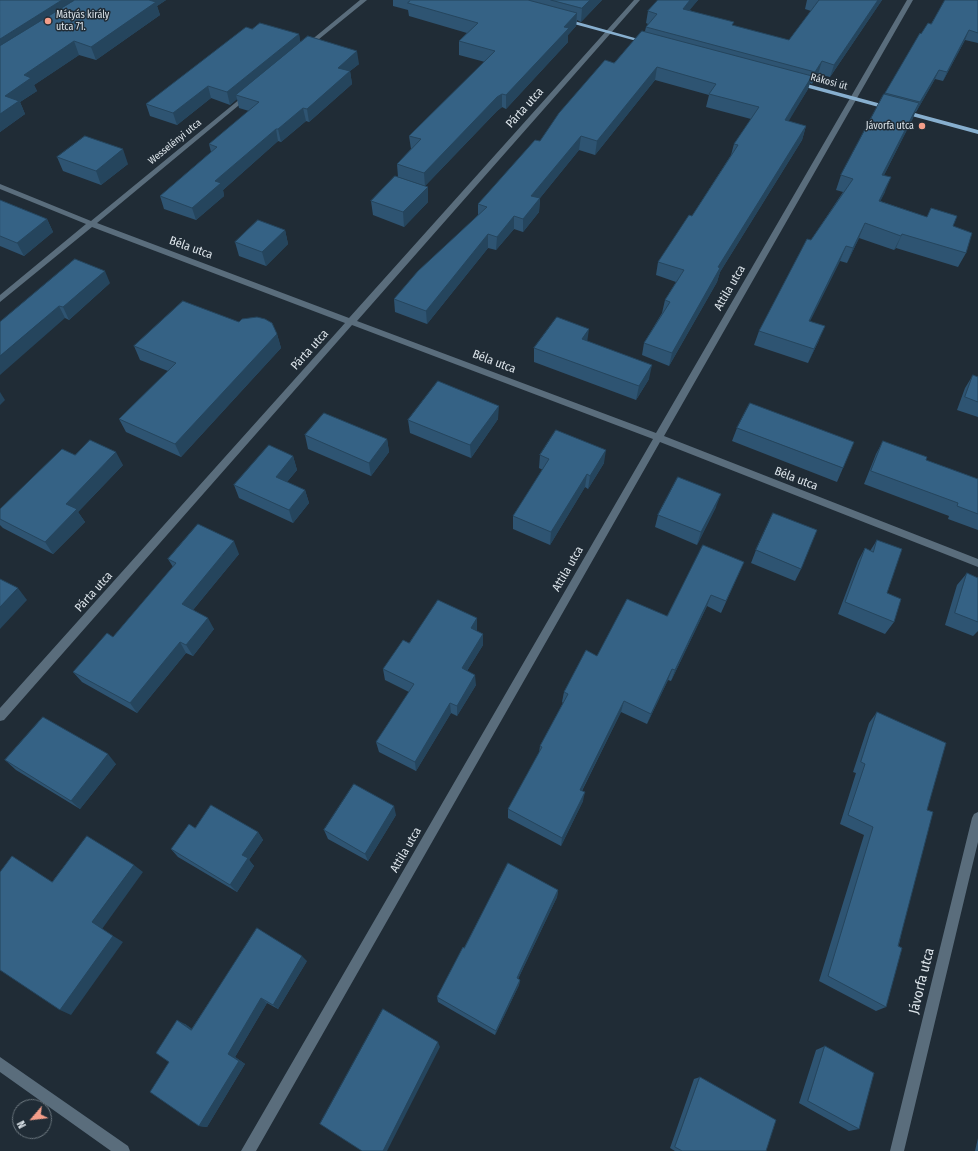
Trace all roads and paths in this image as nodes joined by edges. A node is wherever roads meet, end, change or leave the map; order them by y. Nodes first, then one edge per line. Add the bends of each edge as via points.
1 (364, 0) edge
2 (637, 0) edge
3 (910, 0) edge
4 (556, 18) edge
5 (609, 32) junction
6 (655, 45) edge
7 (302, 51) edge
8 (792, 82) edge
9 (253, 92) edge
10 (854, 99) junction
11 (978, 132) edge
12 (0, 186) edge
13 (92, 224) junction
14 (0, 299) edge
15 (352, 320) junction
16 (659, 438) junction
17 (978, 564) edge
18 (0, 716) edge
19 (978, 818) edge
20 (0, 1064) edge
21 (123, 1151) edge
22 (248, 1151) edge
23 (897, 1151) edge

1 - 7 street
2 - 5 street, Párta utca
3 - 10 street, Attila utca
4 - 5 main road
5 - 6 main road
5 - 15 street, Párta utca
8 - 10 main road, Rákosi út
9 - 13 street, Wesselényi utca
10 - 11 main road, Rákosi út
10 - 16 street, Attila utca
12 - 13 street, Béla utca
13 - 14 street, Wesselényi utca
13 - 15 street, Béla utca
15 - 16 street, Béla utca
15 - 18 street, Párta utca
16 - 17 street, Béla utca
16 - 22 street, Attila utca
19 - 23 street, Jávorfa utca
20 - 21 street

